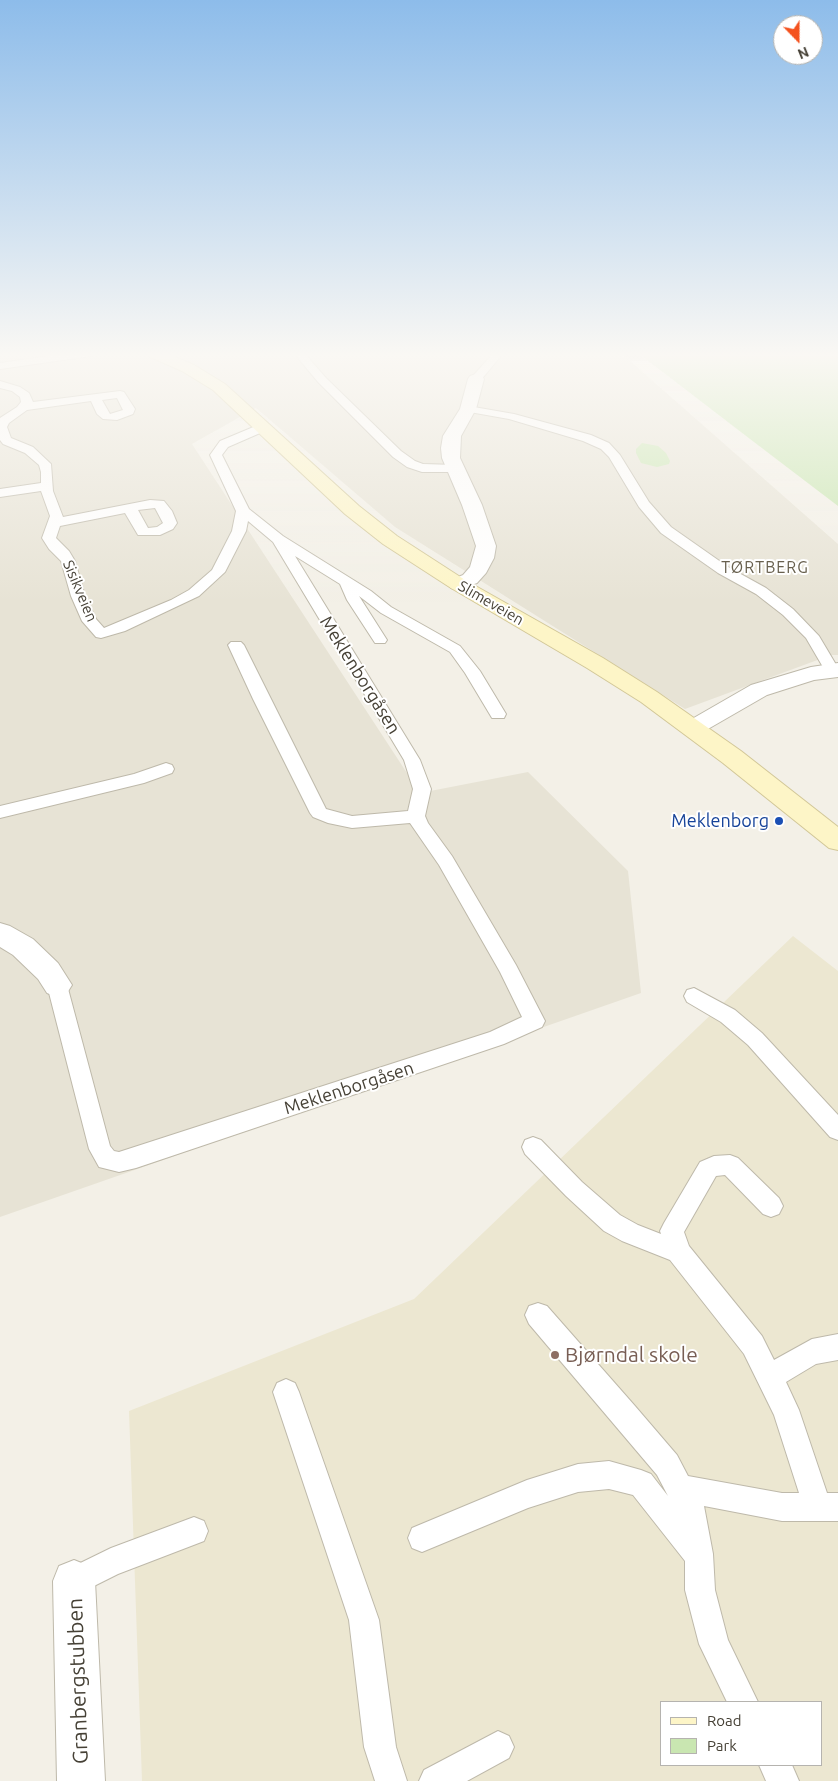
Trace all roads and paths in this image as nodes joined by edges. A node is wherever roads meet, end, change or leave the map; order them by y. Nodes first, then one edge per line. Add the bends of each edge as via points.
1 (4, 436) edge
2 (240, 436) edge
3 (274, 436) edge
4 (380, 436) edge
5 (452, 436) edge
6 (576, 436) edge
7 (456, 469) junction
8 (46, 486) junction
9 (0, 493) edge
10 (128, 508) dead end
11 (243, 511) junction
12 (54, 523) junction
13 (278, 539) junction
14 (346, 582) junction
15 (458, 584) junction
16 (380, 640) dead end
17 (236, 645) dead end
18 (835, 670) edge
19 (498, 714) dead end
20 (693, 728) junction
21 (166, 769) dead end
22 (0, 812) edge
23 (416, 816) junction
24 (838, 841) edge
25 (0, 934) edge
26 (57, 985) joint
27 (694, 996) dead end
28 (838, 1130) edge
29 (533, 1147) dead end
30 (771, 1206) dead end
31 (679, 1252) junction
32 (538, 1315) dead end
33 (838, 1348) edge
34 (769, 1378) junction
35 (286, 1392) dead end
36 (680, 1488) junction
37 (828, 1507) edge
38 (194, 1531) dead end
39 (422, 1538) dead end
40 (699, 1556) junction
41 (74, 1581) joint
42 (742, 1701) edge
43 (498, 1747) dead end
44 (776, 1766) edge
45 (80, 1781) edge
46 (391, 1781) edge
47 (436, 1781) edge
48 (783, 1781) edge

1 - 8 lane, Sisikveien via 7,441 29,450 45,464
2 - 11 lane, Meklenborgåsen via 224,444 216,455
3 - 15 street, Slimeveien via 370,525
4 - 7 lane via 411,464 422,468
5 - 7 street via 450,448
6 - 18 lane via 605,446 644,504 666,530 788,612 812,636
7 - 15 street via 486,546 479,569 470,579
8 - 9 lane
8 - 12 lane, Sisikveien via 57,516
10 - 12 lane
11 - 12 lane, Sisikveien via 239,531 220,570 194,593 101,634 89,621 68,561 49,538
11 - 13 lane, Meklenborgåsen
13 - 14 lane, Meklenborgåsen
13 - 23 lane, Meklenborgåsen via 412,760 422,789
14 - 16 lane
14 - 19 lane, Meklenborgåsen via 386,610 455,650
15 - 20 street, Slimeveien via 602,667
17 - 23 lane via 319,813 352,822
18 - 20 street via 787,680 759,690
20 - 24 street, Slimeveien
21 - 22 lane via 138,779
23 - 26 lane, Meklenborgåsen via 505,962 535,1021 497,1038 119,1162 107,1160 100,1149
25 - 26 street via 23,947 48,971
27 - 28 lane via 728,1016 755,1039
29 - 31 lane via 612,1223
30 - 31 lane via 730,1165 708,1169 672,1231
31 - 34 lane via 753,1345
32 - 36 lane via 661,1458
33 - 34 lane via 812,1352
34 - 37 lane
35 - 46 lane via 364,1620 380,1747
36 - 37 lane via 782,1507
36 - 40 lane via 692,1512
38 - 41 lane via 111,1562
39 - 40 lane via 527,1494 578,1478 609,1475 641,1484
40 - 42 lane via 700,1590 714,1644
41 - 45 street, Granbergstubben
43 - 47 lane
44 - 48 lane

